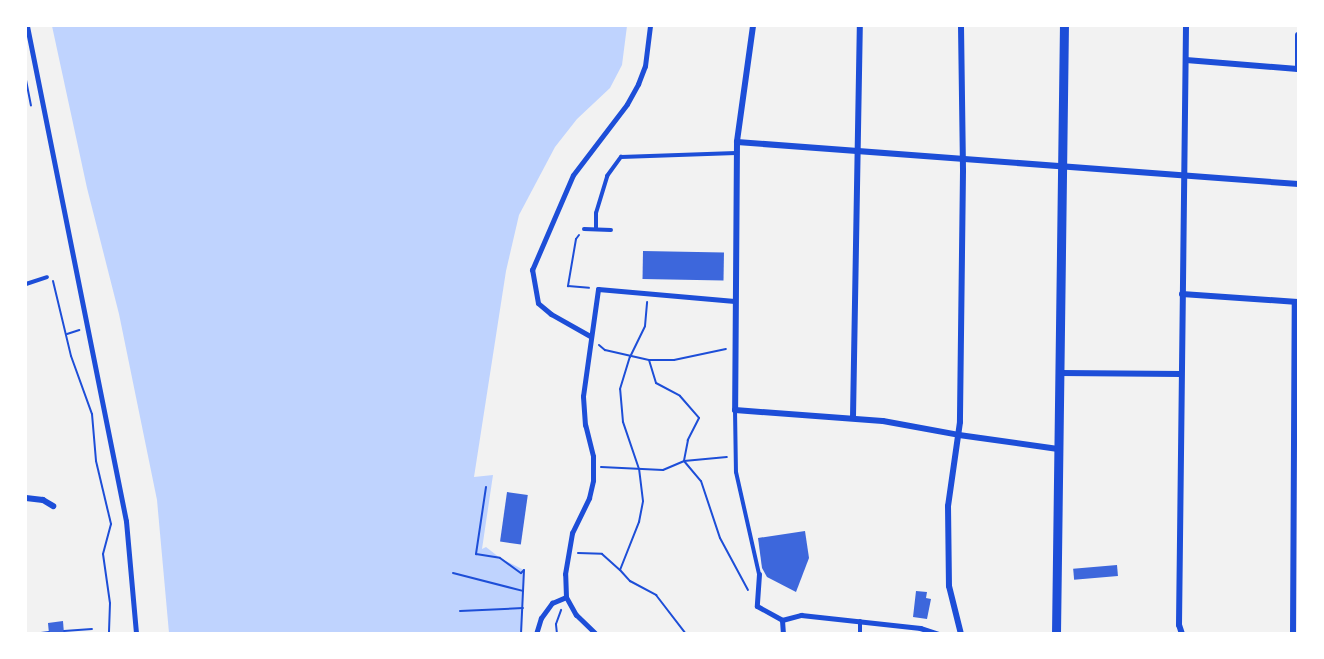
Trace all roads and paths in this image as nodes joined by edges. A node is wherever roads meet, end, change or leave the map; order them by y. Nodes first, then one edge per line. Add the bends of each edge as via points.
1 (27, 26) edge
2 (650, 26) edge
3 (753, 26) edge
4 (860, 26) edge
5 (961, 26) edge
6 (1064, 26) edge
7 (1186, 26) edge
8 (1299, 35) edge
9 (1186, 60) junction
10 (1298, 69) edge
11 (26, 81) edge
12 (31, 106) dead end
13 (737, 142) junction
14 (858, 151) junction
15 (736, 153) junction
16 (963, 160) junction
17 (1064, 166) junction
18 (1184, 175) junction
19 (1299, 184) edge
20 (584, 229) joint
21 (596, 229) junction
22 (611, 230) dead end
23 (47, 277) joint
24 (26, 284) edge
25 (598, 289) junction
26 (648, 293) junction
27 (1182, 294) junction
28 (734, 301) junction
29 (1297, 302) edge
30 (590, 336) junction
31 (735, 348) junction
32 (630, 357) junction
33 (649, 360) junction
34 (1297, 370) edge
35 (1061, 373) junction
36 (1181, 374) junction
37 (735, 410) junction
38 (853, 417) junction
39 (959, 435) junction
40 (1058, 449) junction
41 (736, 455) junction
42 (684, 461) junction
43 (594, 467) junction
44 (639, 469) junction
45 (486, 487) dead end
46 (26, 498) edge
47 (53, 506) dead end
48 (567, 556) junction
49 (620, 570) junction
50 (453, 573) dead end
51 (759, 574) joint
52 (524, 591) junction
53 (566, 597) junction
54 (757, 606) junction
55 (523, 608) junction
56 (460, 611) dead end
57 (782, 620) junction
58 (860, 621) junction
59 (93, 629) dead end
60 (64, 631) dead end
61 (49, 632) dead end
62 (33, 633) edge
63 (109, 633) edge
64 (136, 633) edge
65 (521, 633) edge
66 (536, 633) edge
67 (557, 633) edge
68 (596, 633) edge
69 (686, 633) edge
70 (783, 633) edge
71 (860, 633) edge
72 (939, 633) edge
73 (961, 633) edge
74 (1056, 633) edge
75 (1182, 633) edge
76 (1293, 633) edge

1 - 64 street via 126,521
2 - 30 street via 645,66 638,84 573,175 532,270 538,303
3 - 13 street
4 - 14 street
5 - 16 street
6 - 17 street
7 - 9 street
8 - 10 street
9 - 10 street
9 - 18 street
11 - 12 path
13 - 14 street
13 - 15 street
14 - 16 street
14 - 38 street
15 - 21 lane via 621,157 607,176
15 - 28 street
16 - 17 street
16 - 39 street
17 - 18 street
17 - 35 street
18 - 19 street
18 - 27 street
20 - 21 lane
20 - 25 path via 576,239 568,286
21 - 22 lane
23 - 24 lane
23 - 63 path via 56,287 71,356 92,414 96,461 111,524 103,554 110,603
25 - 26 street
25 - 30 street
26 - 28 street
26 - 32 path via 645,326
27 - 29 street
27 - 36 street
28 - 31 street
29 - 34 street
30 - 32 path via 605,350
30 - 43 street via 583,396
31 - 33 path via 674,360
31 - 37 street
32 - 33 path
32 - 44 path via 620,389 623,422
33 - 42 path via 656,383 680,396 699,418 687,440
34 - 76 street
35 - 36 street
35 - 40 street
36 - 75 street
37 - 38 street
37 - 41 lane
38 - 39 street
39 - 40 street
39 - 73 street via 948,506 949,586
40 - 74 street
41 - 42 path
41 - 51 lane via 736,472
42 - 44 path via 663,470
42 - 54 path via 701,481 720,538
43 - 44 path
43 - 48 street via 589,498 577,520
44 - 49 path via 643,501
45 - 52 path via 476,554 500,558 521,573 524,570
46 - 47 street
48 - 49 path via 578,552 602,554
48 - 53 street
49 - 69 path via 656,595
50 - 52 path
51 - 54 street
52 - 55 path
53 - 66 street via 552,603
53 - 67 path via 556,624
53 - 68 street via 576,615
54 - 57 street
55 - 56 path
55 - 65 path
57 - 58 street via 801,615
57 - 70 street
58 - 71 lane
58 - 72 street
59 - 60 path
61 - 62 path

